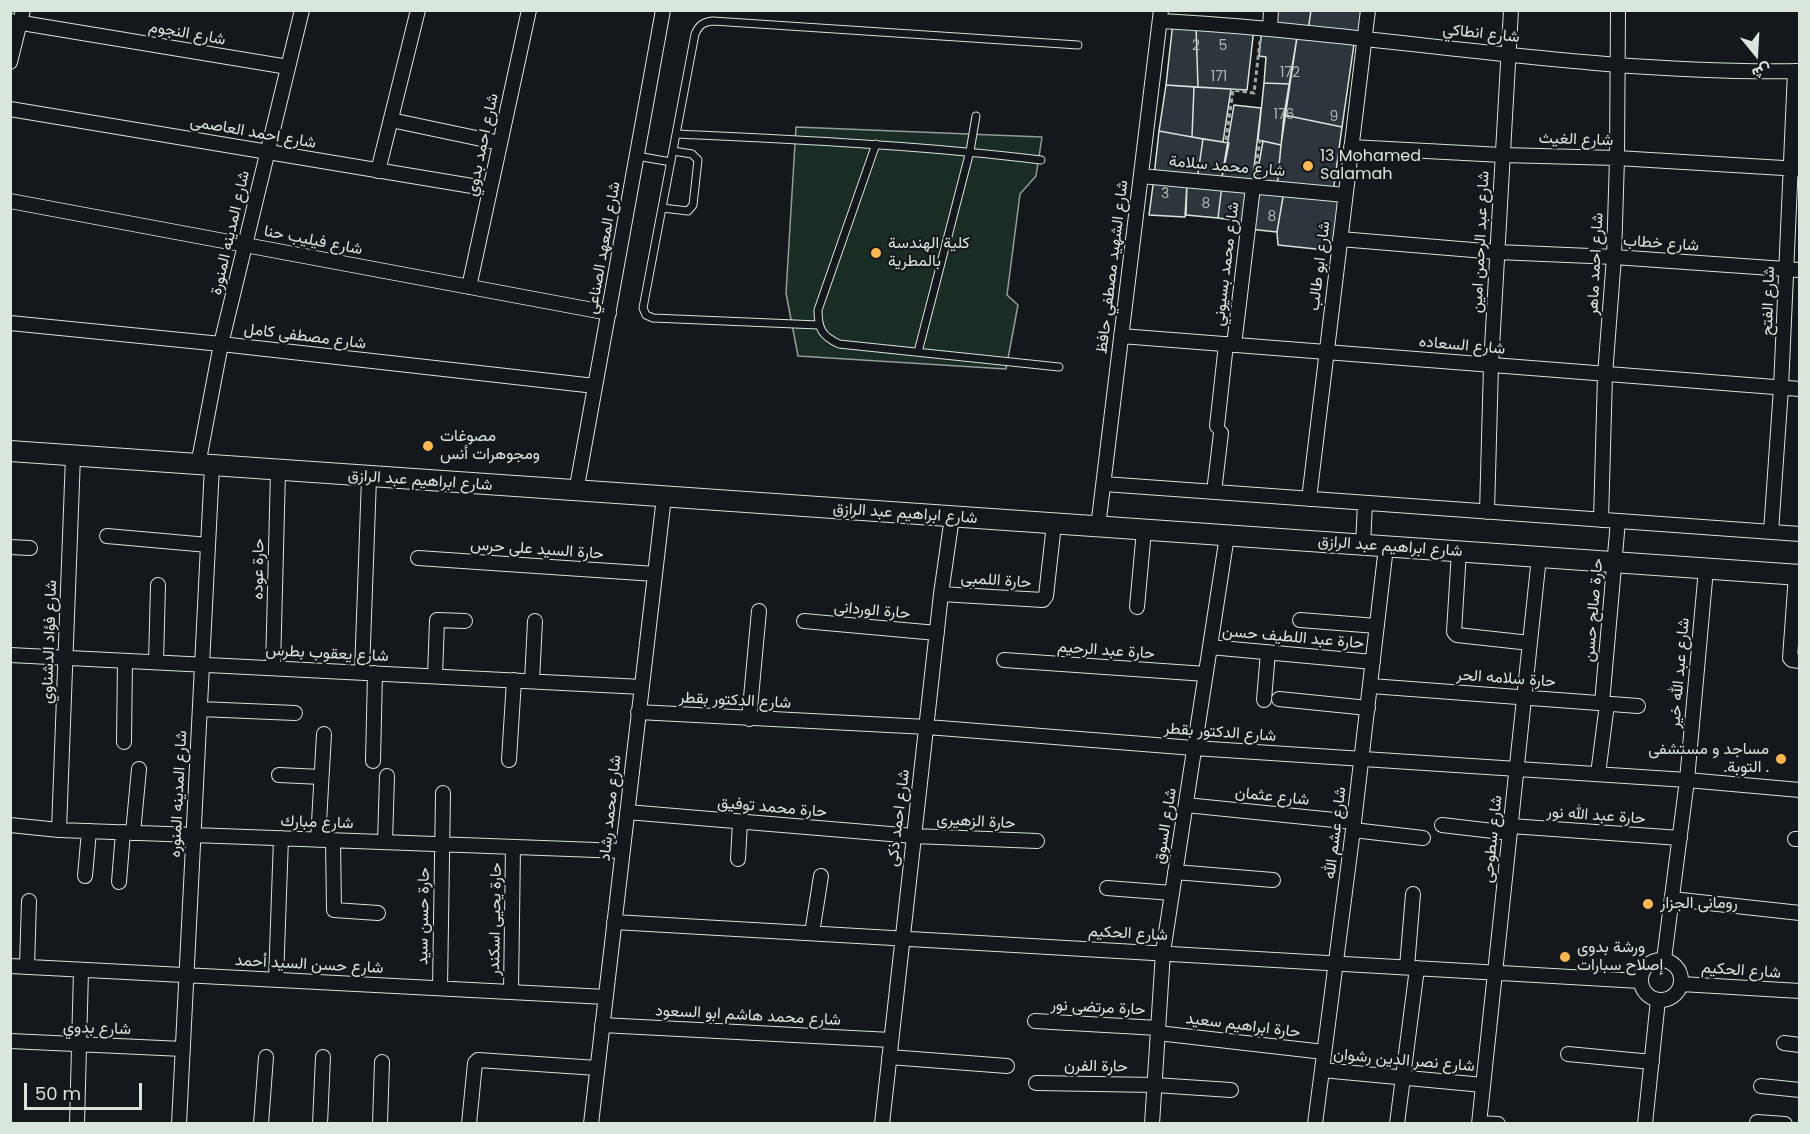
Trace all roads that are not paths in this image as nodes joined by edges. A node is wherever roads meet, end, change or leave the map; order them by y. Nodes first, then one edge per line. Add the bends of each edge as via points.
1 (302, 10) edge
2 (418, 10) edge
3 (529, 10) edge
4 (663, 10) edge
5 (1271, 10) edge
6 (1368, 10) edge
7 (1511, 10) edge
8 (1618, 10) edge
9 (1161, 16) edge
10 (18, 18) edge
11 (1266, 28) junction
12 (1364, 38) junction
13 (1078, 45) dead end
14 (1508, 53) junction
15 (10, 63) edge
16 (1618, 66) junction
17 (288, 67) junction
18 (1797, 71) edge
19 (10, 109) edge
20 (976, 116) dead end
21 (391, 120) junction
22 (676, 134) junction
23 (500, 143) junction
24 (876, 144) junction
25 (1351, 147) junction
26 (673, 151) junction
27 (970, 151) junction
28 (267, 152) junction
29 (1502, 155) junction
30 (637, 156) junction
31 (1617, 158) junction
32 (1041, 160) dead end
33 (671, 162) junction
34 (1795, 169) edge
35 (378, 171) junction
36 (1141, 176) junction
37 (1253, 187) junction
38 (490, 189) junction
39 (1345, 195) junction
40 (10, 201) edge
41 (662, 208) junction
42 (1340, 238) junction
43 (245, 245) junction
44 (1497, 252) junction
45 (1614, 256) junction
46 (1793, 270) edge
47 (469, 287) junction
48 (609, 313) junction
49 (10, 323) edge
50 (818, 325) junction
51 (1122, 336) junction
52 (221, 344) junction
53 (1230, 345) junction
54 (918, 352) junction
55 (1326, 352) junction
56 (1491, 365) junction
57 (1059, 367) dead end
58 (1605, 375) junction
59 (595, 386) junction
60 (1782, 388) junction
61 (1800, 389) edge
62 (10, 451) edge
63 (73, 456) junction
64 (205, 466) junction
65 (278, 471) junction
66 (369, 478) junction
67 (1104, 484) junction
68 (576, 492) junction
69 (1214, 492) junction
70 (664, 497) junction
71 (1309, 499) junction
72 (1365, 503) junction
73 (1487, 512) junction
74 (952, 517) junction
75 (1601, 520) junction
76 (1618, 521) junction
77 (1054, 524) junction
78 (1098, 527) junction
79 (1144, 530) junction
80 (1772, 532) junction
81 (1800, 534) edge
82 (107, 536) dead end
83 (1227, 536) junction
84 (208, 545) junction
85 (1363, 545) junction
86 (10, 547) edge
87 (1386, 547) junction
88 (30, 548) dead end
89 (1459, 552) junction
90 (1539, 557) junction
91 (418, 558) dead end
92 (1615, 562) junction
93 (1706, 569) junction
94 (655, 574) junction
95 (1798, 575) edge
96 (158, 585) dead end
97 (941, 594) junction
98 (1137, 607) dead end
99 (759, 611) dead end
100 (1300, 620) dead end
101 (465, 621) dead end
102 (535, 621) dead end
103 (804, 621) dead end
104 (1377, 626) junction
105 (937, 633) junction
106 (1530, 643) junction
107 (1210, 647) junction
108 (1268, 652) junction
109 (10, 655) edge
110 (66, 658) junction
111 (1004, 660) dead end
112 (126, 661) junction
113 (1800, 661) edge
114 (156, 662) junction
115 (1373, 662) junction
116 (202, 664) junction
117 (273, 668) junction
118 (368, 673) junction
119 (1206, 674) junction
120 (435, 676) junction
121 (514, 680) junction
122 (532, 681) junction
123 (1371, 686) junction
124 (642, 687) junction
125 (1524, 697) junction
126 (1280, 699) dead end
127 (1264, 700) dead end
128 (1605, 704) junction
129 (1638, 706) dead end
130 (1368, 708) junction
131 (200, 710) junction
132 (638, 712) junction
133 (295, 713) dead end
134 (749, 719) junction
135 (927, 727) junction
136 (324, 734) dead end
137 (124, 742) dead end
138 (1194, 748) junction
139 (1362, 759) junction
140 (509, 760) dead end
141 (373, 761) dead end
142 (139, 769) dead end
143 (1517, 769) junction
144 (1598, 774) junction
145 (279, 775) dead end
146 (387, 776) dead end
147 (321, 777) junction
148 (1687, 780) junction
149 (1800, 790) edge
150 (443, 793) dead end
151 (1186, 805) junction
152 (627, 812) junction
153 (740, 822) junction
154 (10, 825) edge
155 (1442, 825) dead end
156 (1354, 826) junction
157 (59, 830) junction
158 (1510, 830) junction
159 (89, 831) junction
160 (128, 832) junction
161 (194, 835) junction
162 (914, 836) junction
163 (281, 838) junction
164 (1424, 838) dead end
165 (1680, 838) junction
166 (318, 840) junction
167 (333, 840) junction
168 (1037, 841) dead end
169 (385, 842) junction
170 (442, 844) junction
171 (513, 847) junction
172 (623, 851) junction
173 (738, 859) dead end
174 (1175, 872) junction
175 (85, 876) dead end
176 (821, 876) dead end
177 (1273, 880) dead end
178 (119, 882) dead end
179 (1107, 888) dead end
180 (1172, 893) junction
181 (1413, 894) dead end
182 (1672, 899) junction
183 (28, 902) dead end
184 (378, 912) dead end
185 (1800, 913) edge
186 (614, 922) junction
187 (813, 933) junction
188 (902, 938) junction
189 (1163, 952) junction
190 (1664, 959) junction
191 (1336, 963) junction
192 (10, 966) edge
193 (27, 967) junction
194 (1412, 967) junction
195 (81, 970) junction
196 (1495, 972) junction
197 (187, 975) junction
198 (276, 980) junction
199 (1640, 981) junction
200 (1681, 984) junction
201 (440, 988) junction
202 (1800, 991) edge
203 (511, 992) junction
204 (606, 997) junction
205 (1658, 1000) junction
206 (1035, 1021) dead end
207 (602, 1025) junction
208 (1158, 1030) junction
209 (891, 1040) junction
210 (10, 1041) edge
211 (1784, 1043) dead end
212 (79, 1044) junction
213 (1800, 1045) edge
214 (183, 1049) junction
215 (1324, 1052) junction
216 (1568, 1054) dead end
217 (266, 1057) dead end
218 (323, 1057) dead end
219 (890, 1057) junction
220 (382, 1062) dead end
221 (1652, 1062) junction
222 (1008, 1066) dead end
223 (597, 1068) junction
224 (1322, 1070) junction
225 (1403, 1078) junction
226 (1036, 1083) dead end
227 (1155, 1085) junction
228 (1484, 1085) junction
229 (1761, 1086) dead end
230 (1232, 1090) dead end
231 (1800, 1090) edge
232 (1757, 1122) dead end
233 (1479, 1123) edge
234 (77, 1124) edge
235 (179, 1124) edge
236 (261, 1124) edge
237 (320, 1124) edge
238 (380, 1124) edge
239 (469, 1124) edge
240 (591, 1124) edge
241 (882, 1124) edge
242 (1152, 1124) edge
243 (1315, 1124) edge
244 (1397, 1124) edge
245 (1498, 1124) edge
246 (1645, 1124) edge
247 (1785, 1124) edge

1 - 17 street, شارع المدينه المنورة
2 - 21 street
3 - 23 street, شارع احمد بدوي
4 - 30 street, شارع المعهد الصناعي
5 - 11 street
6 - 12 street, شارع ابو طالب
7 - 14 street, شارع عبد الرحمن امين
8 - 16 street, شارع احمد ماهر
9 - 11 street, شارع انطاكي
9 - 36 street, شارع الشهيد مصطفي حافظ
10 - 15 street
10 - 17 street, شارع النجوم
11 - 12 street, شارع انطاكي
12 - 14 street, شارع انطاكي
12 - 25 street, شارع ابو طالب
13 - 22 lane via 705,22 695,34
14 - 16 street, شارع انطاكي
14 - 29 street, شارع عبد الرحمن امين
16 - 18 street, شارع انطاكي
16 - 31 street, شارع احمد ماهر
17 - 28 street, شارع المدينه المنورة
18 - 34 street, شارع الفتح
19 - 28 street, شارع احمد العاصمى
20 - 27 lane
21 - 23 street
21 - 35 street
22 - 24 lane
22 - 26 lane
23 - 38 street, شارع احمد بدوي
24 - 27 lane
24 - 50 lane via 818,310
25 - 29 street, شارع الغيث
25 - 39 street, شارع ابو طالب
26 - 33 lane
26 - 41 lane via 692,154 698,160 693,206 688,211
27 - 32 lane
27 - 54 lane
28 - 35 street, شارع احمد العاصمى
28 - 43 street, شارع المدينه المنورة
29 - 31 street, شارع الغيث
29 - 44 street, شارع عبد الرحمن امين
30 - 33 lane
30 - 48 street, شارع المعهد الصناعي
31 - 34 street, شارع الغيث
31 - 45 street, شارع احمد ماهر
33 - 41 lane
34 - 46 street, شارع الفتح
35 - 38 street, شارع احمد العاصمى
36 - 37 street, شارع محمد سلامة
36 - 51 street, شارع الشهيد مصطفي حافظ
37 - 39 street, شارع محمد سلامة
37 - 53 street, شارع محمد بسيوني
38 - 47 street, شارع احمد بدوي
39 - 42 street, شارع ابو طالب
40 - 43 street, شارع فيليب حنا
41 - 50 lane via 644,301 646,315
42 - 44 street, شارع خطاب
42 - 55 street, شارع ابو طالب
43 - 47 street, شارع فيليب حنا
43 - 52 street, شارع المدينه المنورة
44 - 45 street, شارع خطاب
44 - 56 street, شارع عبد الرحمن امين
45 - 46 street, شارع خطاب
45 - 58 street, شارع احمد ماهر
46 - 60 street, شارع الفتح
47 - 48 street, شارع فيليب حنا
48 - 59 street, شارع المعهد الصناعي
49 - 52 street, شارع مصطفى كامل
50 - 54 lane via 826,338 839,344
51 - 53 street, شارع السعاده
51 - 67 street, شارع الشهيد مصطفي حافظ
52 - 59 street, شارع مصطفى كامل
52 - 64 street, شارع المدينه المنورة
53 - 55 street, شارع السعاده
53 - 69 street, شارع محمد بسيوني
54 - 57 lane
55 - 56 street, شارع السعاده
55 - 71 street, شارع ابو طالب
56 - 58 street, شارع السعاده
56 - 73 street, شارع عبد الرحمن امين
58 - 60 street, شارع السعاده
58 - 75 street, شارع احمد ماهر
59 - 68 street, شارع المعهد الصناعي
60 - 61 street, شارع السعاده
60 - 80 street, شارع الفتح
62 - 63 main road, شارع ابراهيم عبد الرازق
63 - 64 main road, شارع ابراهيم عبد الرازق
63 - 110 street, شارع فؤاد الدشناوي
64 - 65 main road, شارع ابراهيم عبد الرازق
64 - 84 street, شارع المدينه المنوره
65 - 66 main road, شارع ابراهيم عبد الرازق
65 - 117 street, حارة عوده
66 - 68 main road, شارع ابراهيم عبد الرازق
66 - 118 street
67 - 69 street
67 - 78 street, شارع الشهيد مصطفي حافظ
68 - 70 main road, شارع ابراهيم عبد الرازق
69 - 71 street
70 - 74 main road, شارع ابراهيم عبد الرازق
70 - 94 street, شارع محمد رشاد
71 - 72 street
72 - 73 street
72 - 85 street
73 - 75 street
74 - 77 main road, شارع ابراهيم عبد الرازق
74 - 97 street, شارع احمد ذكى
75 - 76 street
76 - 80 street
76 - 92 street, حارة صالح حسن
77 - 78 main road, شارع ابراهيم عبد الرازق
77 - 97 street, حارة اللمبى via 1043,600
78 - 79 main road, شارع ابراهيم عبد الرازق
79 - 83 main road, شارع ابراهيم عبد الرازق
79 - 98 street
80 - 81 street
82 - 84 street
83 - 85 main road, شارع ابراهيم عبد الرازق
83 - 107 street, شارع السوق
84 - 116 street, شارع المدينه المنوره
85 - 87 main road, شارع ابراهيم عبد الرازق
86 - 88 street
87 - 89 main road, شارع ابراهيم عبد الرازق
87 - 104 street, شارع عشم الله
89 - 90 main road, شارع ابراهيم عبد الرازق
89 - 106 street via 1454,632
90 - 92 main road, شارع ابراهيم عبد الرازق
90 - 106 street, شارع سطوحى
91 - 94 street, حارة السيد على حرس
92 - 93 main road, شارع ابراهيم عبد الرازق
92 - 128 street, حارة صالح حسن
93 - 95 main road, شارع ابراهيم عبد الرازق
93 - 148 street, شارع عبد الله خير
94 - 124 street, شارع محمد رشاد
95 - 113 street via 1790,658
96 - 114 street
97 - 105 street, شارع احمد ذكى
99 - 134 street
100 - 104 street
101 - 120 street via 437,620
102 - 122 street
103 - 105 street, حارة الوردانى
104 - 115 street, شارع عشم الله
105 - 135 street, شارع احمد ذكى
106 - 125 street, شارع سطوحى
107 - 108 street, حارة عبد اللطيف حسن
107 - 119 street, شارع السوق
108 - 115 street, حارة عبد اللطيف حسن
108 - 127 street
109 - 110 street, شارع يعقوب بطرس
110 - 112 street, شارع يعقوب بطرس
110 - 157 street, شارع فؤاد الدشناوي
111 - 119 street, حارة عبد الرحيم
112 - 114 street, شارع يعقوب بطرس
112 - 137 street
114 - 116 street, شارع يعقوب بطرس
115 - 123 street, شارع عشم الله
116 - 117 street, شارع يعقوب بطرس
116 - 131 street, شارع المدينه المنوره
117 - 118 street, شارع يعقوب بطرس
118 - 120 street, شارع يعقوب بطرس
118 - 141 street
119 - 138 street, شارع السوق
120 - 121 street, شارع يعقوب بطرس
121 - 122 street, شارع يعقوب بطرس
121 - 140 street
122 - 124 street, شارع يعقوب بطرس
123 - 125 street, حارة سلامه الحر
123 - 130 street, شارع عشم الله
124 - 132 street, شارع محمد رشاد
125 - 128 street, حارة سلامه الحر
125 - 143 street, شارع سطوحى
126 - 130 street
128 - 129 street, حارة سلامه الحر
128 - 144 street, حارة صالح حسن
130 - 139 street, شارع عشم الله
131 - 133 street
131 - 161 street, شارع المدينه المنوره
132 - 134 street, شارع الدكتور بقطر
132 - 152 street, شارع محمد رشاد
134 - 135 street, شارع الدكتور بقطر
135 - 138 street, شارع الدكتور بقطر
135 - 162 street, شارع احمد ذكى
136 - 147 street
138 - 139 street, شارع الدكتور بقطر
138 - 151 street, شارع السوق
139 - 143 street, شارع الدكتور بقطر
139 - 156 street, شارع عشم الله
142 - 160 street
143 - 144 street, شارع الدكتور بقطر
143 - 158 street, شارع سطوحى
144 - 148 street, شارع الدكتور بقطر
145 - 147 street
146 - 169 street
147 - 166 street
148 - 149 street, شارع الدكتور بقطر
148 - 165 street, شارع عبد الله خير
150 - 170 street, حارة حسن سيد
151 - 156 street, شارع عثمان
151 - 174 street, شارع السوق
152 - 153 street, حارة محمد توفيق
152 - 172 street, شارع محمد رشاد
153 - 162 street, حارة محمد توفيق
153 - 173 street
154 - 157 street, شارع مبارك
155 - 158 street, حارة عبد الله نور
156 - 164 street, شارع عثمان
156 - 191 street, شارع عشم الله
157 - 159 street, شارع مبارك
158 - 165 street, حارة عبد الله نور
158 - 196 street, شارع سطوحى
159 - 160 street, شارع مبارك
159 - 175 street
160 - 161 street, شارع مبارك
160 - 178 street
161 - 163 street, شارع مبارك
161 - 197 street, شارع المدينه المنوره
162 - 168 street, حارة الزهيرى
162 - 188 street, شارع احمد ذكى
163 - 166 street, شارع مبارك
163 - 198 street
165 - 182 street, شارع عبد الله خير
166 - 167 street, شارع مبارك
167 - 169 street, شارع مبارك
167 - 184 street via 334,910
169 - 170 street, شارع مبارك
170 - 171 street, شارع مبارك
170 - 201 street, حارة حسن سيد
171 - 172 street, شارع مبارك
171 - 203 street, حارة يحيى اسكندر
172 - 186 street, شارع محمد رشاد
174 - 177 street
174 - 180 street, شارع السوق
176 - 187 street
179 - 180 street
180 - 189 street, شارع السوق
181 - 194 street
182 - 185 street
182 - 190 street, شارع عبد الله خير
183 - 193 street
186 - 187 street, شارع الحكيم
186 - 204 street, شارع محمد رشاد
187 - 188 street, شارع الحكيم
188 - 189 street, شارع الحكيم
188 - 209 street, شارع احمد ذكى
189 - 191 street, شارع الحكيم
189 - 208 street, شارع السوق
190 - 199 street via 1648,964
190 - 200 street via 1676,965
191 - 194 street, شارع الحكيم
191 - 215 street, شارع عشم الله
192 - 193 street, شارع حسن السيد أحمد
193 - 195 street, شارع حسن السيد أحمد
194 - 196 street, شارع الحكيم
194 - 225 street
195 - 197 street, شارع حسن السيد أحمد
195 - 212 street
196 - 199 street, شارع الحكيم
196 - 228 street, شارع سطوحى
197 - 198 street, شارع حسن السيد أحمد
197 - 214 street, شارع المدينه المنوره
198 - 201 street, شارع حسن السيد أحمد
199 - 205 street via 1648,996
200 - 202 street, شارع الحكيم
200 - 205 street via 1670,998
201 - 203 street, شارع حسن السيد أحمد
203 - 204 street, شارع حسن السيد أحمد
204 - 207 street, شارع محمد رشاد
205 - 221 street
206 - 208 street, حارة مرتضى نور
207 - 209 street, شارع محمد هاشم ابو السعود
207 - 223 street, شارع محمد رشاد
208 - 215 street, حارة ابراهيم سعيد
208 - 227 street, شارع السوق
209 - 219 street, شارع احمد ذكى
210 - 212 street, شارع بدوي
211 - 213 street
212 - 214 street, شارع بدوي
212 - 234 street
214 - 235 street, شارع المدينه المنوره
215 - 224 street, شارع عشم الله
216 - 221 street
217 - 236 street
218 - 237 street
219 - 222 street
219 - 241 street, شارع احمد ذكى
220 - 238 street
221 - 246 street
223 - 239 street via 478,1060
223 - 240 street, شارع محمد رشاد
224 - 225 street, شارع نصر الدين رشوان
224 - 243 street, شارع عشم الله
225 - 228 street, شارع نصر الدين رشوان
225 - 244 street
226 - 227 street, حارة الفرن
227 - 230 street, حارة الفرن
227 - 242 street, شارع السوق
228 - 233 street, شارع سطوحى
229 - 231 street
232 - 247 street
233 - 245 street

